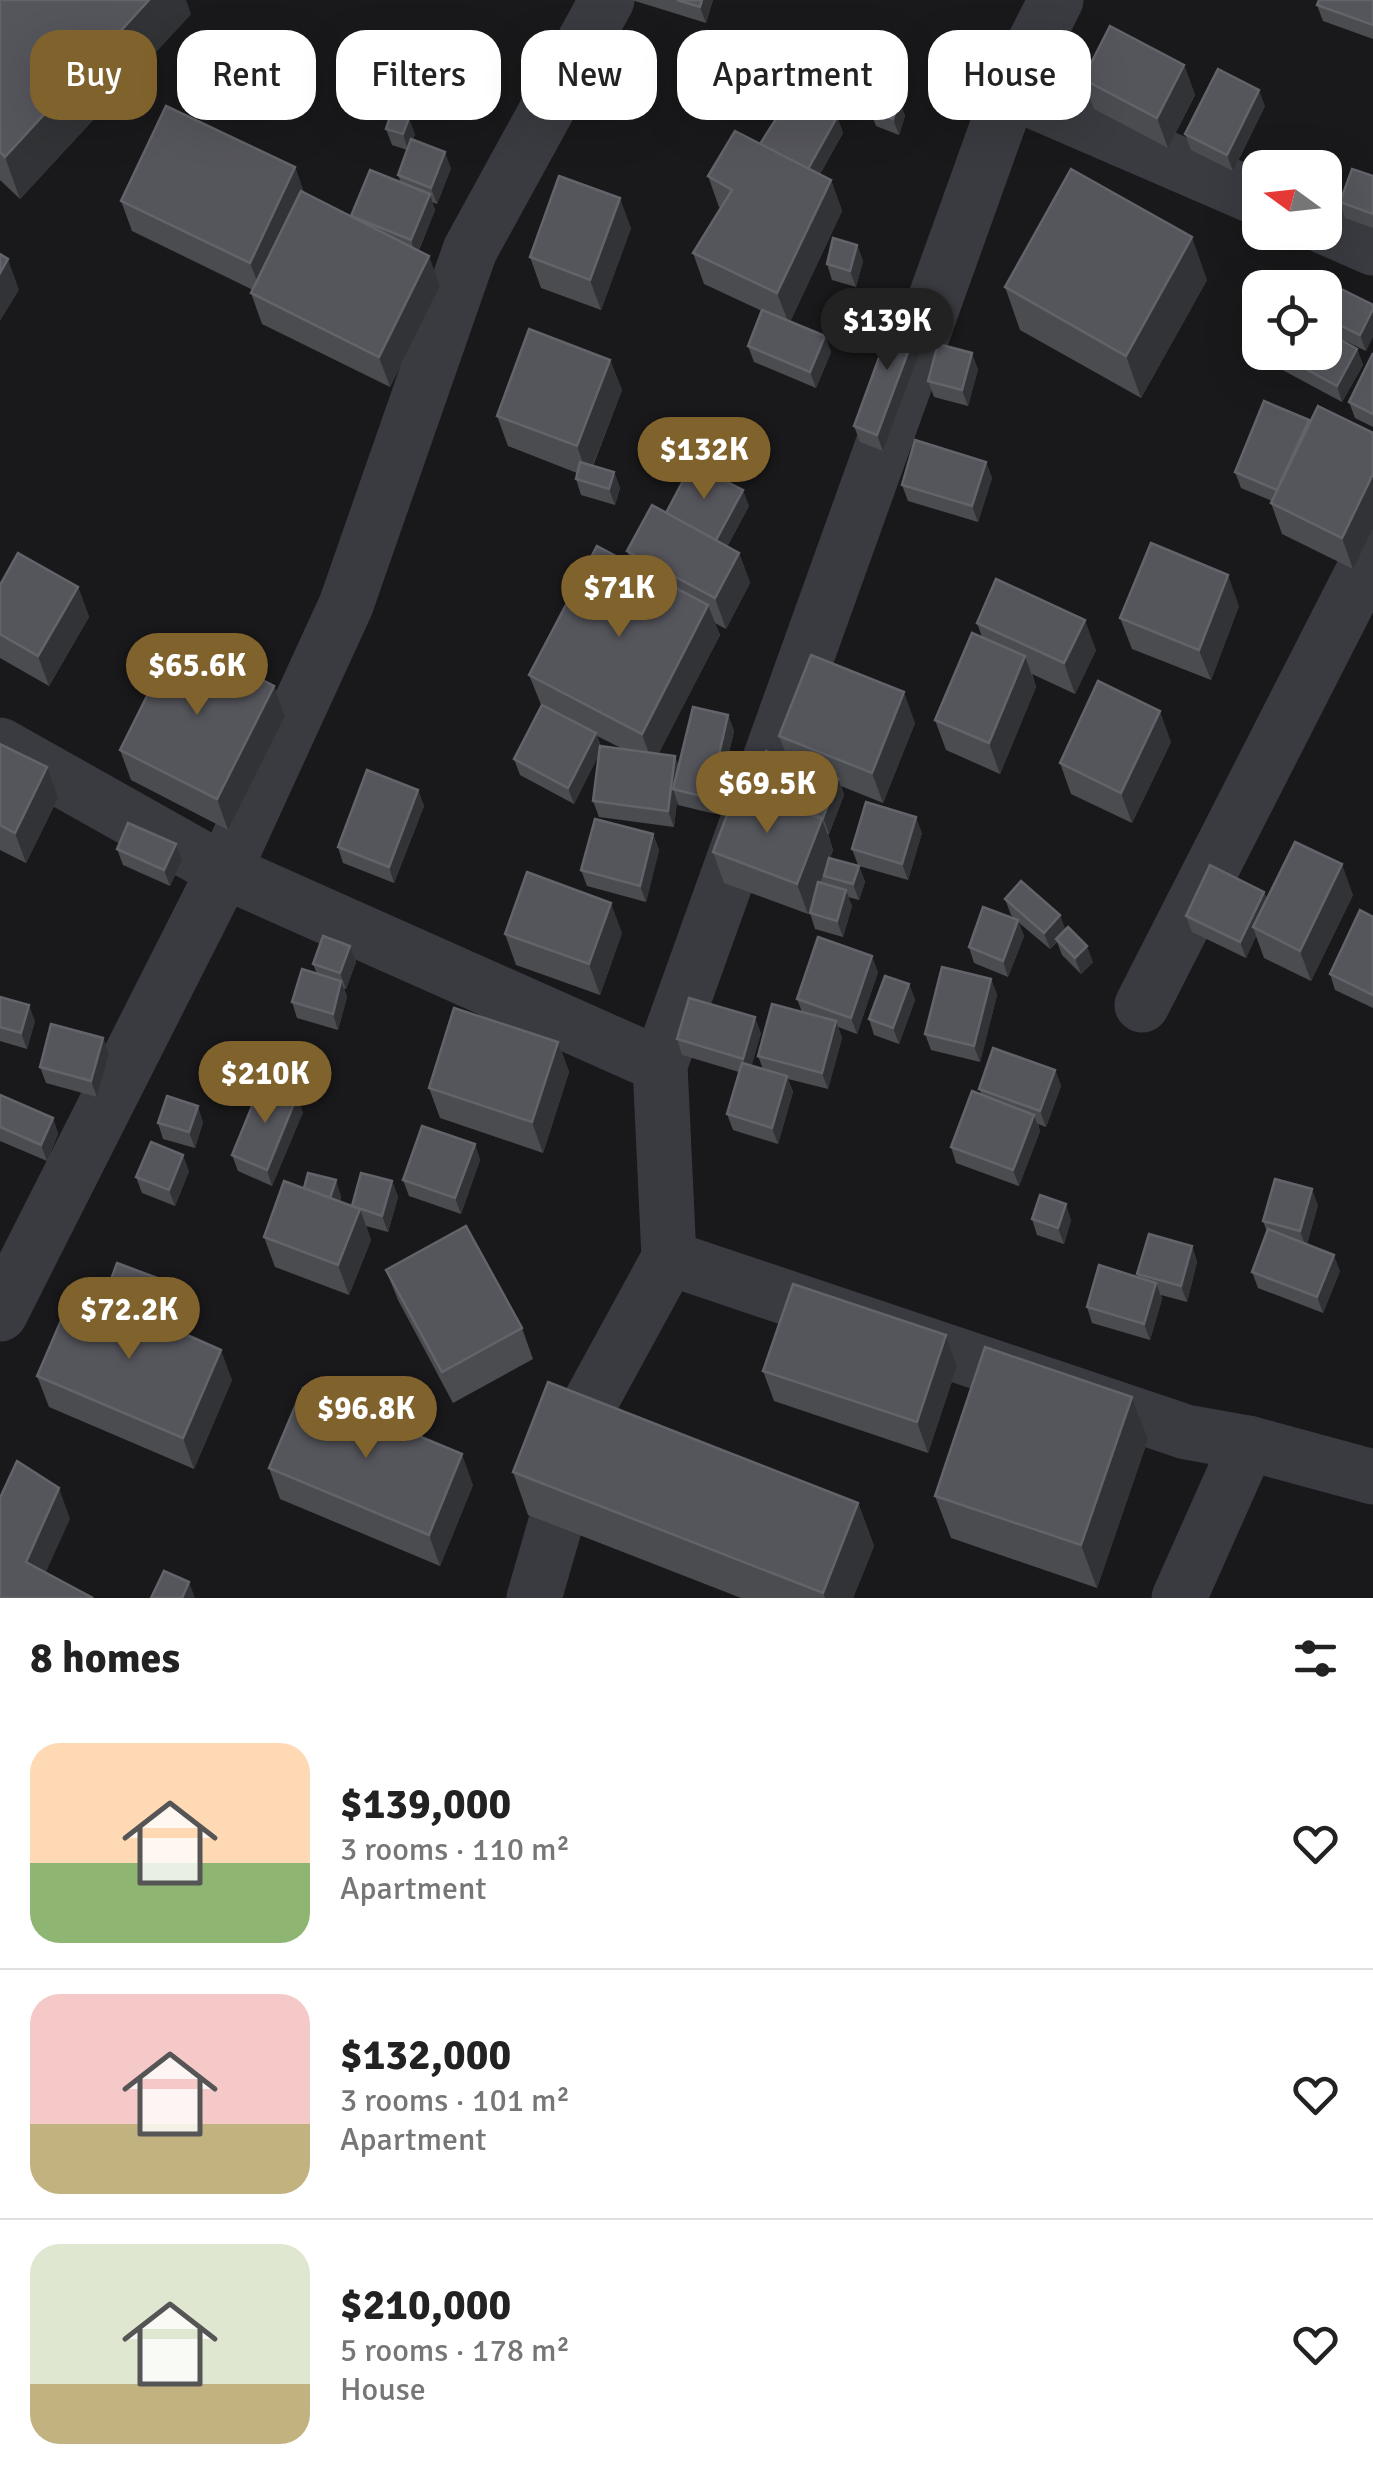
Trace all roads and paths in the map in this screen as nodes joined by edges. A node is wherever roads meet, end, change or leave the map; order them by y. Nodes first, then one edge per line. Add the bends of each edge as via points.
1 (607, 0) edge
2 (1056, 0) edge
3 (1041, 30) edge
4 (1000, 120) edge
5 (1075, 120) edge
6 (1242, 191) edge
7 (1342, 234) edge
8 (1373, 248) edge
9 (1373, 552) edge
10 (0, 745) edge
11 (224, 871) junction
12 (1142, 1005) dead end
13 (660, 1065) junction
14 (669, 1258) junction
15 (0, 1314) edge
16 (1248, 1443) junction
17 (1373, 1477) edge
18 (534, 1598) edge
19 (1179, 1598) edge

1 - 11 street via 470,250 346,605
2 - 3 street
4 - 13 street
5 - 6 street
7 - 8 street
9 - 12 street
10 - 11 street
11 - 13 street
11 - 15 street
13 - 14 street
14 - 16 street via 1186,1432
14 - 18 street via 591,1401
16 - 17 street
16 - 19 street

